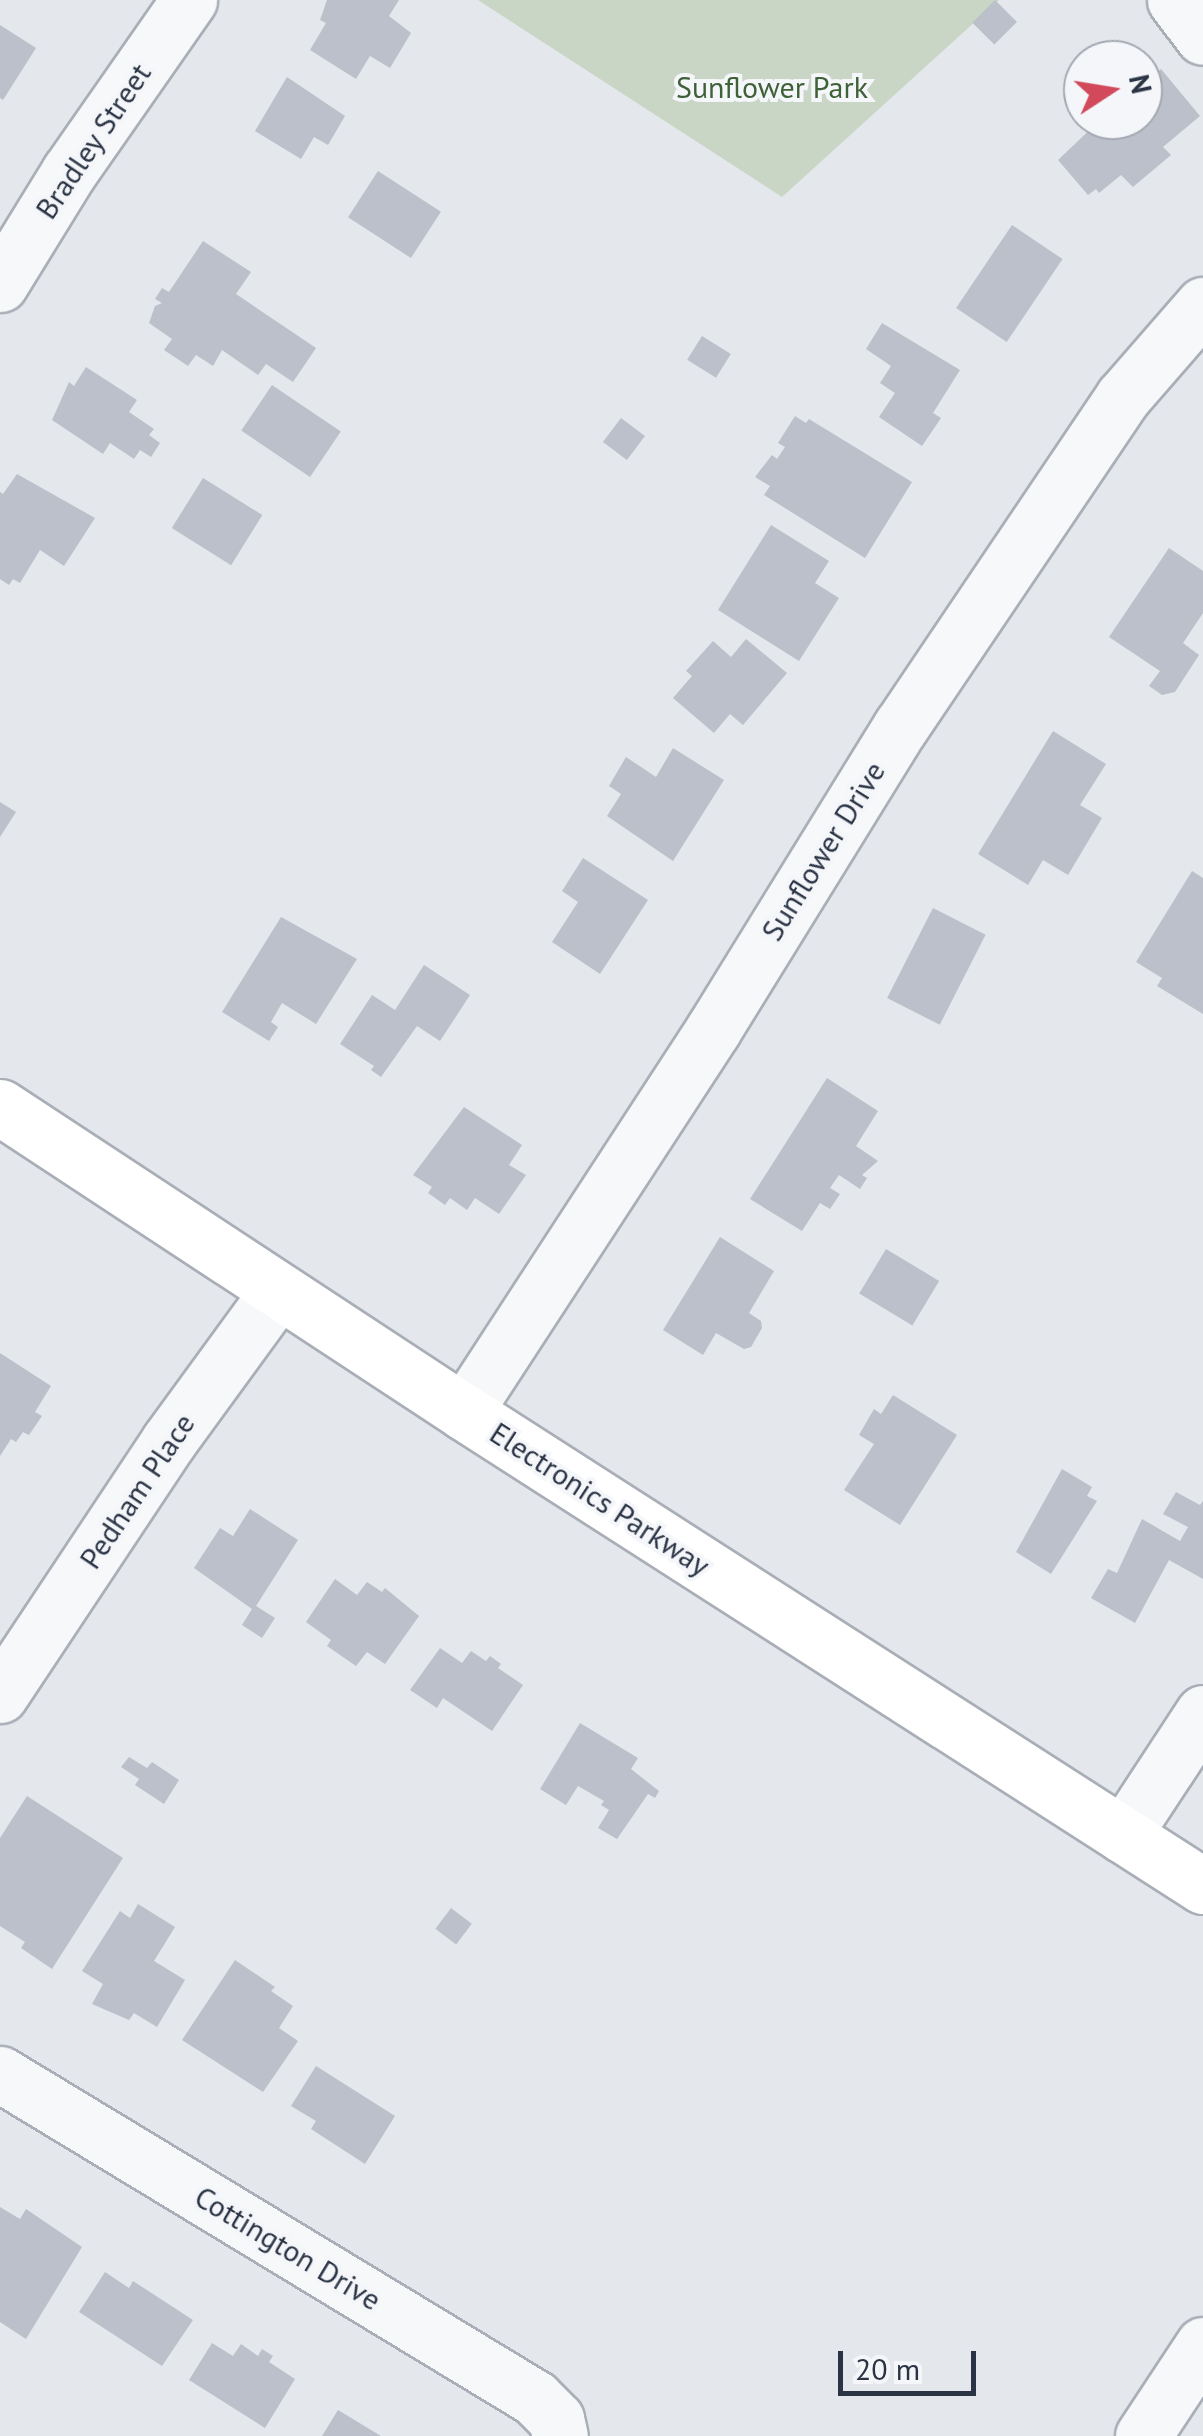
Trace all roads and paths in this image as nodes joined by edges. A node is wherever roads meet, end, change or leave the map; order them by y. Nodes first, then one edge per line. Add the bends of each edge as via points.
1 (190, 0) edge
2 (1175, 0) edge
3 (1203, 37) edge
4 (0, 284) edge
5 (1203, 305) edge
6 (0, 1106) edge
7 (278, 1290) junction
8 (464, 1412) junction
9 (0, 1696) edge
10 (1203, 1714) edge
11 (1123, 1835) junction
12 (1203, 1886) edge
13 (0, 2074) edge
14 (1203, 2345) edge
15 (560, 2436) edge
16 (1144, 2436) edge

1 - 4 street, Bradley Street
2 - 3 street
5 - 8 street, Sunflower Drive via 1122,397 901,726
6 - 7 main road, Electronics Parkway
7 - 8 main road, Electronics Parkway
7 - 9 street, Pedham Place
8 - 11 main road, Electronics Parkway
10 - 11 street
11 - 12 main road, Electronics Parkway
13 - 15 street, Cottington Drive via 535,2398 556,2419
14 - 16 street

